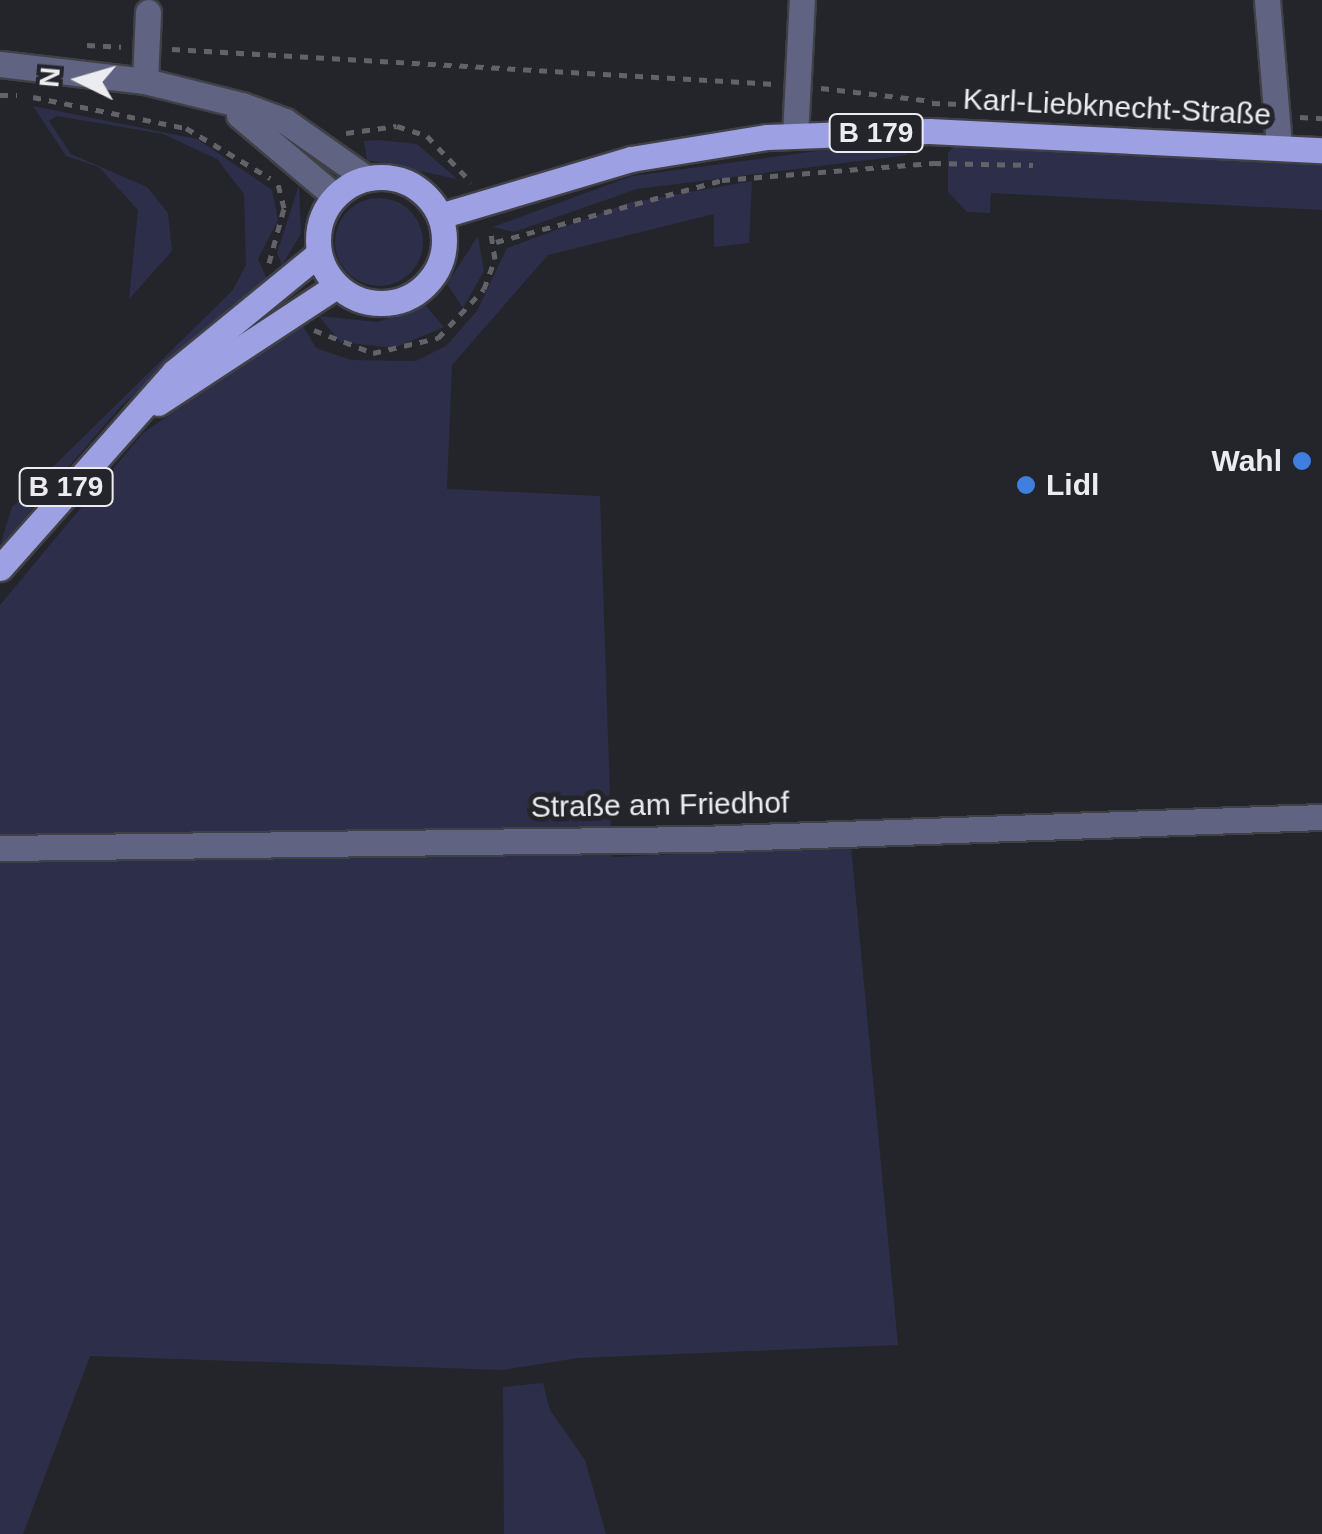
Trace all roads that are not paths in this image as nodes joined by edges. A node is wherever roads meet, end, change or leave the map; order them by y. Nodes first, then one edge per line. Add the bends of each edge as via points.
1 (802, 0) edge
2 (1266, 0) edge
3 (148, 12) dead end
4 (0, 64) edge
5 (146, 81) junction
6 (214, 98) junction
7 (795, 136) junction
8 (1279, 147) junction
9 (1322, 150) edge
10 (366, 178) junction
11 (334, 196) junction
12 (440, 216) junction
13 (318, 254) junction
14 (336, 286) junction
15 (141, 413) junction
16 (0, 568) edge
17 (1322, 817) edge
18 (0, 848) edge

1 - 7 street
2 - 8 street via 1282,115
3 - 5 street
4 - 5 street
5 - 6 street
6 - 10 street via 285,121
6 - 11 street
7 - 8 main road, Karl-Liebknecht-Straße / B 179 via 929,131
7 - 12 main road, Karl-Liebknecht-Straße / B 179 via 631,158
8 - 9 main road, Karl-Liebknecht-Straße / B 179
10 - 11 main road
10 - 12 main road via 418,188
11 - 13 main road
12 - 14 main road via 443,254 424,288 389,304
13 - 14 main road
13 - 15 main road, B 179 via 174,372
14 - 15 main road, B 179
15 - 16 main road, B 179
17 - 18 street, Straße am Friedhof via 700,839

